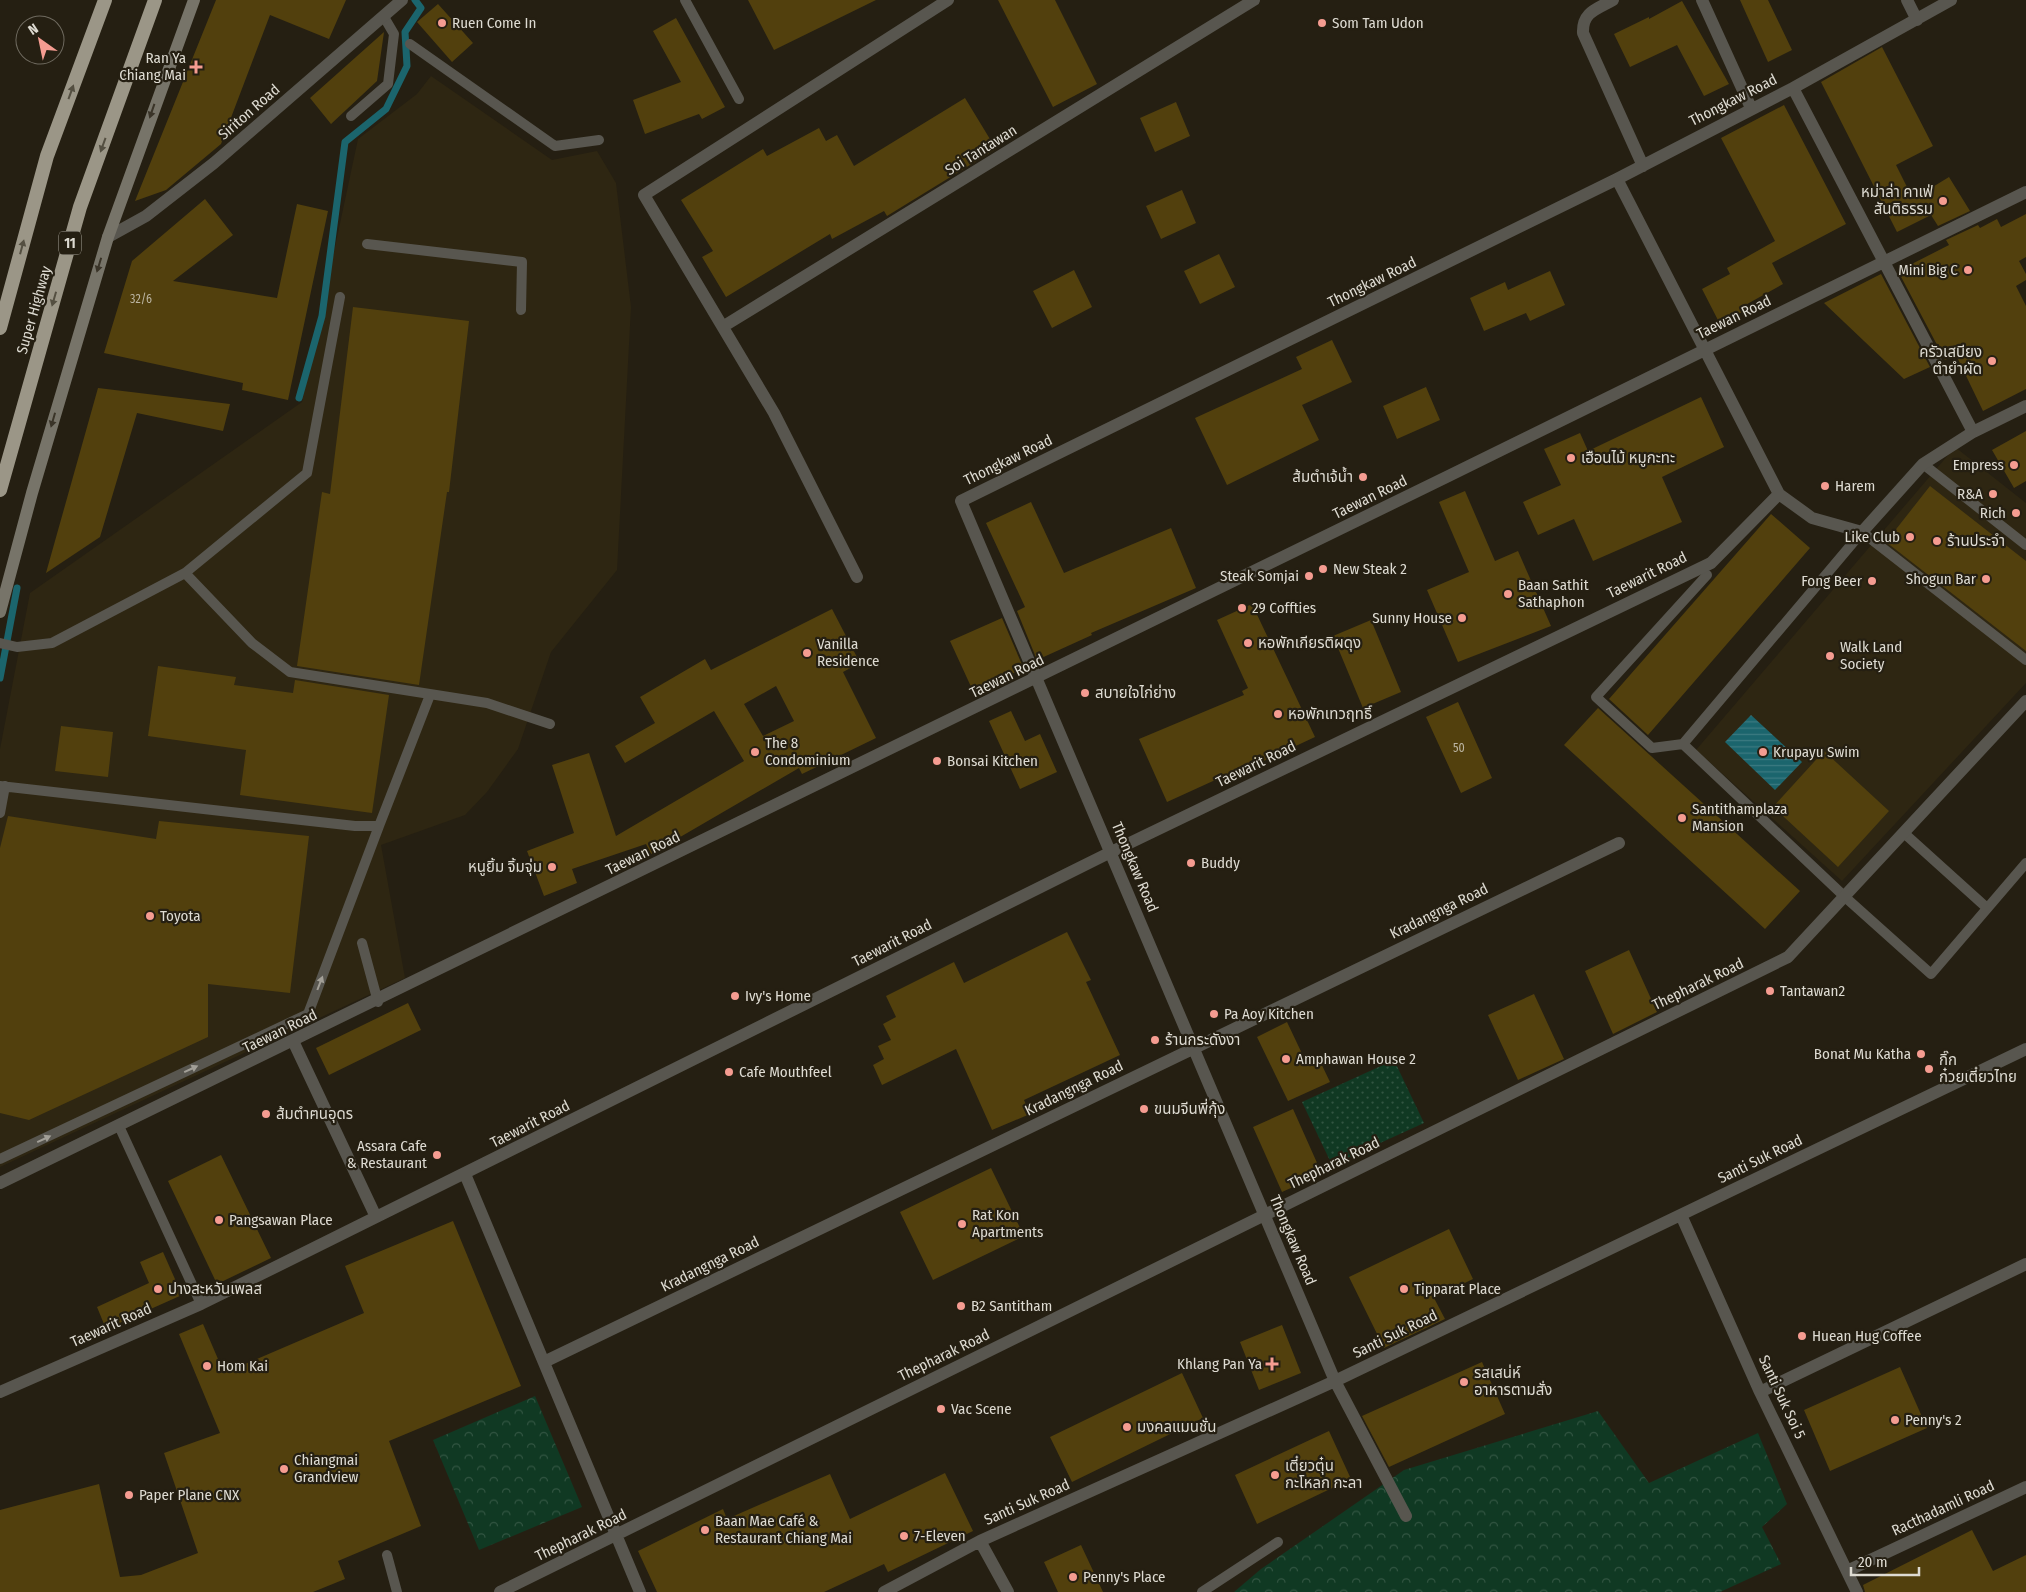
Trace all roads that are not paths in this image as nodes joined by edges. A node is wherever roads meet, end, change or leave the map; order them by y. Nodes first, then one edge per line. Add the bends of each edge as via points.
1 (105, 0) edge
2 (155, 0) edge
3 (194, 0) edge
4 (685, 0) edge
5 (948, 0) edge
6 (1254, 0) edge
7 (1613, 0) edge
8 (1702, 0) edge
9 (1907, 0) edge
10 (1951, 0) edge
11 (398, 4) edge
12 (384, 17) junction
13 (1916, 20) junction
14 (410, 44) dead end
15 (1793, 88) junction
16 (739, 99) dead end
17 (1751, 108) junction
18 (351, 116) dead end
19 (599, 140) dead end
20 (1643, 166) junction
21 (1617, 179) junction
22 (2026, 192) edge
23 (108, 237) junction
24 (367, 244) dead end
25 (1884, 262) junction
26 (340, 297) dead end
27 (521, 310) dead end
28 (724, 326) junction
29 (0, 328) edge
30 (1705, 350) junction
31 (2026, 406) edge
32 (1973, 432) junction
33 (1923, 464) junction
34 (0, 490) edge
35 (1779, 494) junction
36 (1862, 532) junction
37 (2026, 545) edge
38 (185, 573) junction
39 (1707, 575) dead end
40 (857, 577) dead end
41 (0, 612) edge
42 (0, 643) edge
43 (2026, 660) edge
44 (1038, 679) junction
45 (430, 694) junction
46 (2026, 701) edge
47 (550, 724) dead end
48 (1683, 744) junction
49 (3, 786) edge
50 (0, 813) edge
51 (379, 826) junction
52 (1905, 834) junction
53 (1619, 843) dead end
54 (1111, 852) junction
55 (2026, 862) edge
56 (1845, 897) junction
57 (1988, 908) junction
58 (362, 943) dead end
59 (378, 1002) junction
60 (294, 1043) junction
61 (1194, 1048) junction
62 (2026, 1049) edge
63 (119, 1126) junction
64 (0, 1159) edge
65 (465, 1174) junction
66 (0, 1183) edge
67 (1265, 1215) junction
68 (1682, 1215) junction
69 (376, 1217) junction
70 (2026, 1264) edge
71 (201, 1304) junction
72 (544, 1362) junction
73 (1335, 1381) junction
74 (0, 1392) edge
75 (1760, 1392) junction
76 (2026, 1487) edge
77 (1406, 1516) dead end
78 (617, 1535) junction
79 (980, 1541) junction
80 (1278, 1542) dead end
81 (386, 1555) dead end
82 (1847, 1571) junction
83 (397, 1592) edge
84 (500, 1592) edge
85 (640, 1592) edge
86 (884, 1592) edge
87 (1008, 1592) edge
88 (1202, 1592) edge
89 (1857, 1592) edge

29 -> 1 highway, Super Highway via 47,156
2 -> 34 highway, Super Highway / 11 via 80,207
3 -> 23 main road
4 - 16 lane
5 - 28 street via 644,194
6 - 28 street, Soi Tantawan
7 - 20 street via 1587,15 1582,22 1582,33
8 - 17 street
9 - 13 street
10 - 13 street, Thongkaw Road
11 - 12 street, Siriton Road
12 - 18 lane via 394,34 388,84
12 - 23 street, Siriton Road via 214,163 146,216
13 - 15 street, Thongkaw Road
14 - 19 lane via 555,146
15 - 17 street, Thongkaw Road
15 - 25 street
17 - 20 street, Thongkaw Road
20 - 21 street, Thongkaw Road
21 - 30 street
21 - 44 street, Thongkaw Road via 961,501
22 - 25 street, Taewan Road
23 -> 41 main road via 42,456
24 - 27 lane via 522,262
25 - 30 street, Taewan Road
25 - 32 street
26 - 38 lane via 307,473
28 - 40 street via 774,412
30 - 35 street
30 - 44 street, Taewan Road
31 - 32 street
32 - 33 street
33 - 36 street
33 - 37 lane
35 - 36 street via 1812,518
35 - 54 street, Taewarit Road via 1711,562
36 - 43 lane
36 - 48 lane
38 - 42 lane via 52,643 16,647
38 - 45 lane via 252,643 290,672
39 - 48 lane via 1596,697 1652,748
44 - 54 street, Thongkaw Road
44 - 59 street, Taewan Road
45 - 47 lane via 486,703
45 - 51 lane
46 - 52 street, Thepharak Road
48 - 56 lane
49 - 50 lane
49 - 51 lane via 355,826
64 -> 51 lane via 308,1014
52 - 56 street, Thepharak Road
52 - 57 lane
53 - 61 street, Kradangnga Road
54 - 61 street, Thongkaw Road
54 - 65 street, Taewarit Road
55 - 57 lane
56 - 57 lane via 1931,974
56 - 67 street, Thepharak Road via 1788,957
58 - 59 lane
59 - 60 street, Taewan Road
60 - 63 street, Taewan Road
60 - 69 street
61 - 67 street, Thongkaw Road
61 - 72 street, Kradangnga Road
62 - 68 street, Santi Suk Road
63 - 66 street, Taewan Road
63 - 71 lane
65 - 69 street, Taewarit Road
65 - 72 street
67 - 73 street, Thongkaw Road
67 - 78 street, Thepharak Road
68 - 73 street, Santi Suk Road
68 - 75 street, Santi Suk Soi 5
69 - 71 street, Taewarit Road
70 - 75 street
71 - 74 street, Taewarit Road
72 - 78 street
73 - 77 street, Thongkaw Road
73 - 79 street, Santi Suk Road
75 - 82 street, Santi Suk Soi 5
76 - 82 street, Racthadamli Road
78 - 84 street, Thepharak Road
78 - 85 street
79 - 86 street, Santi Suk Road
79 - 87 street
80 - 88 lane
81 - 83 lane
82 - 89 street, Santi Suk Soi 5

